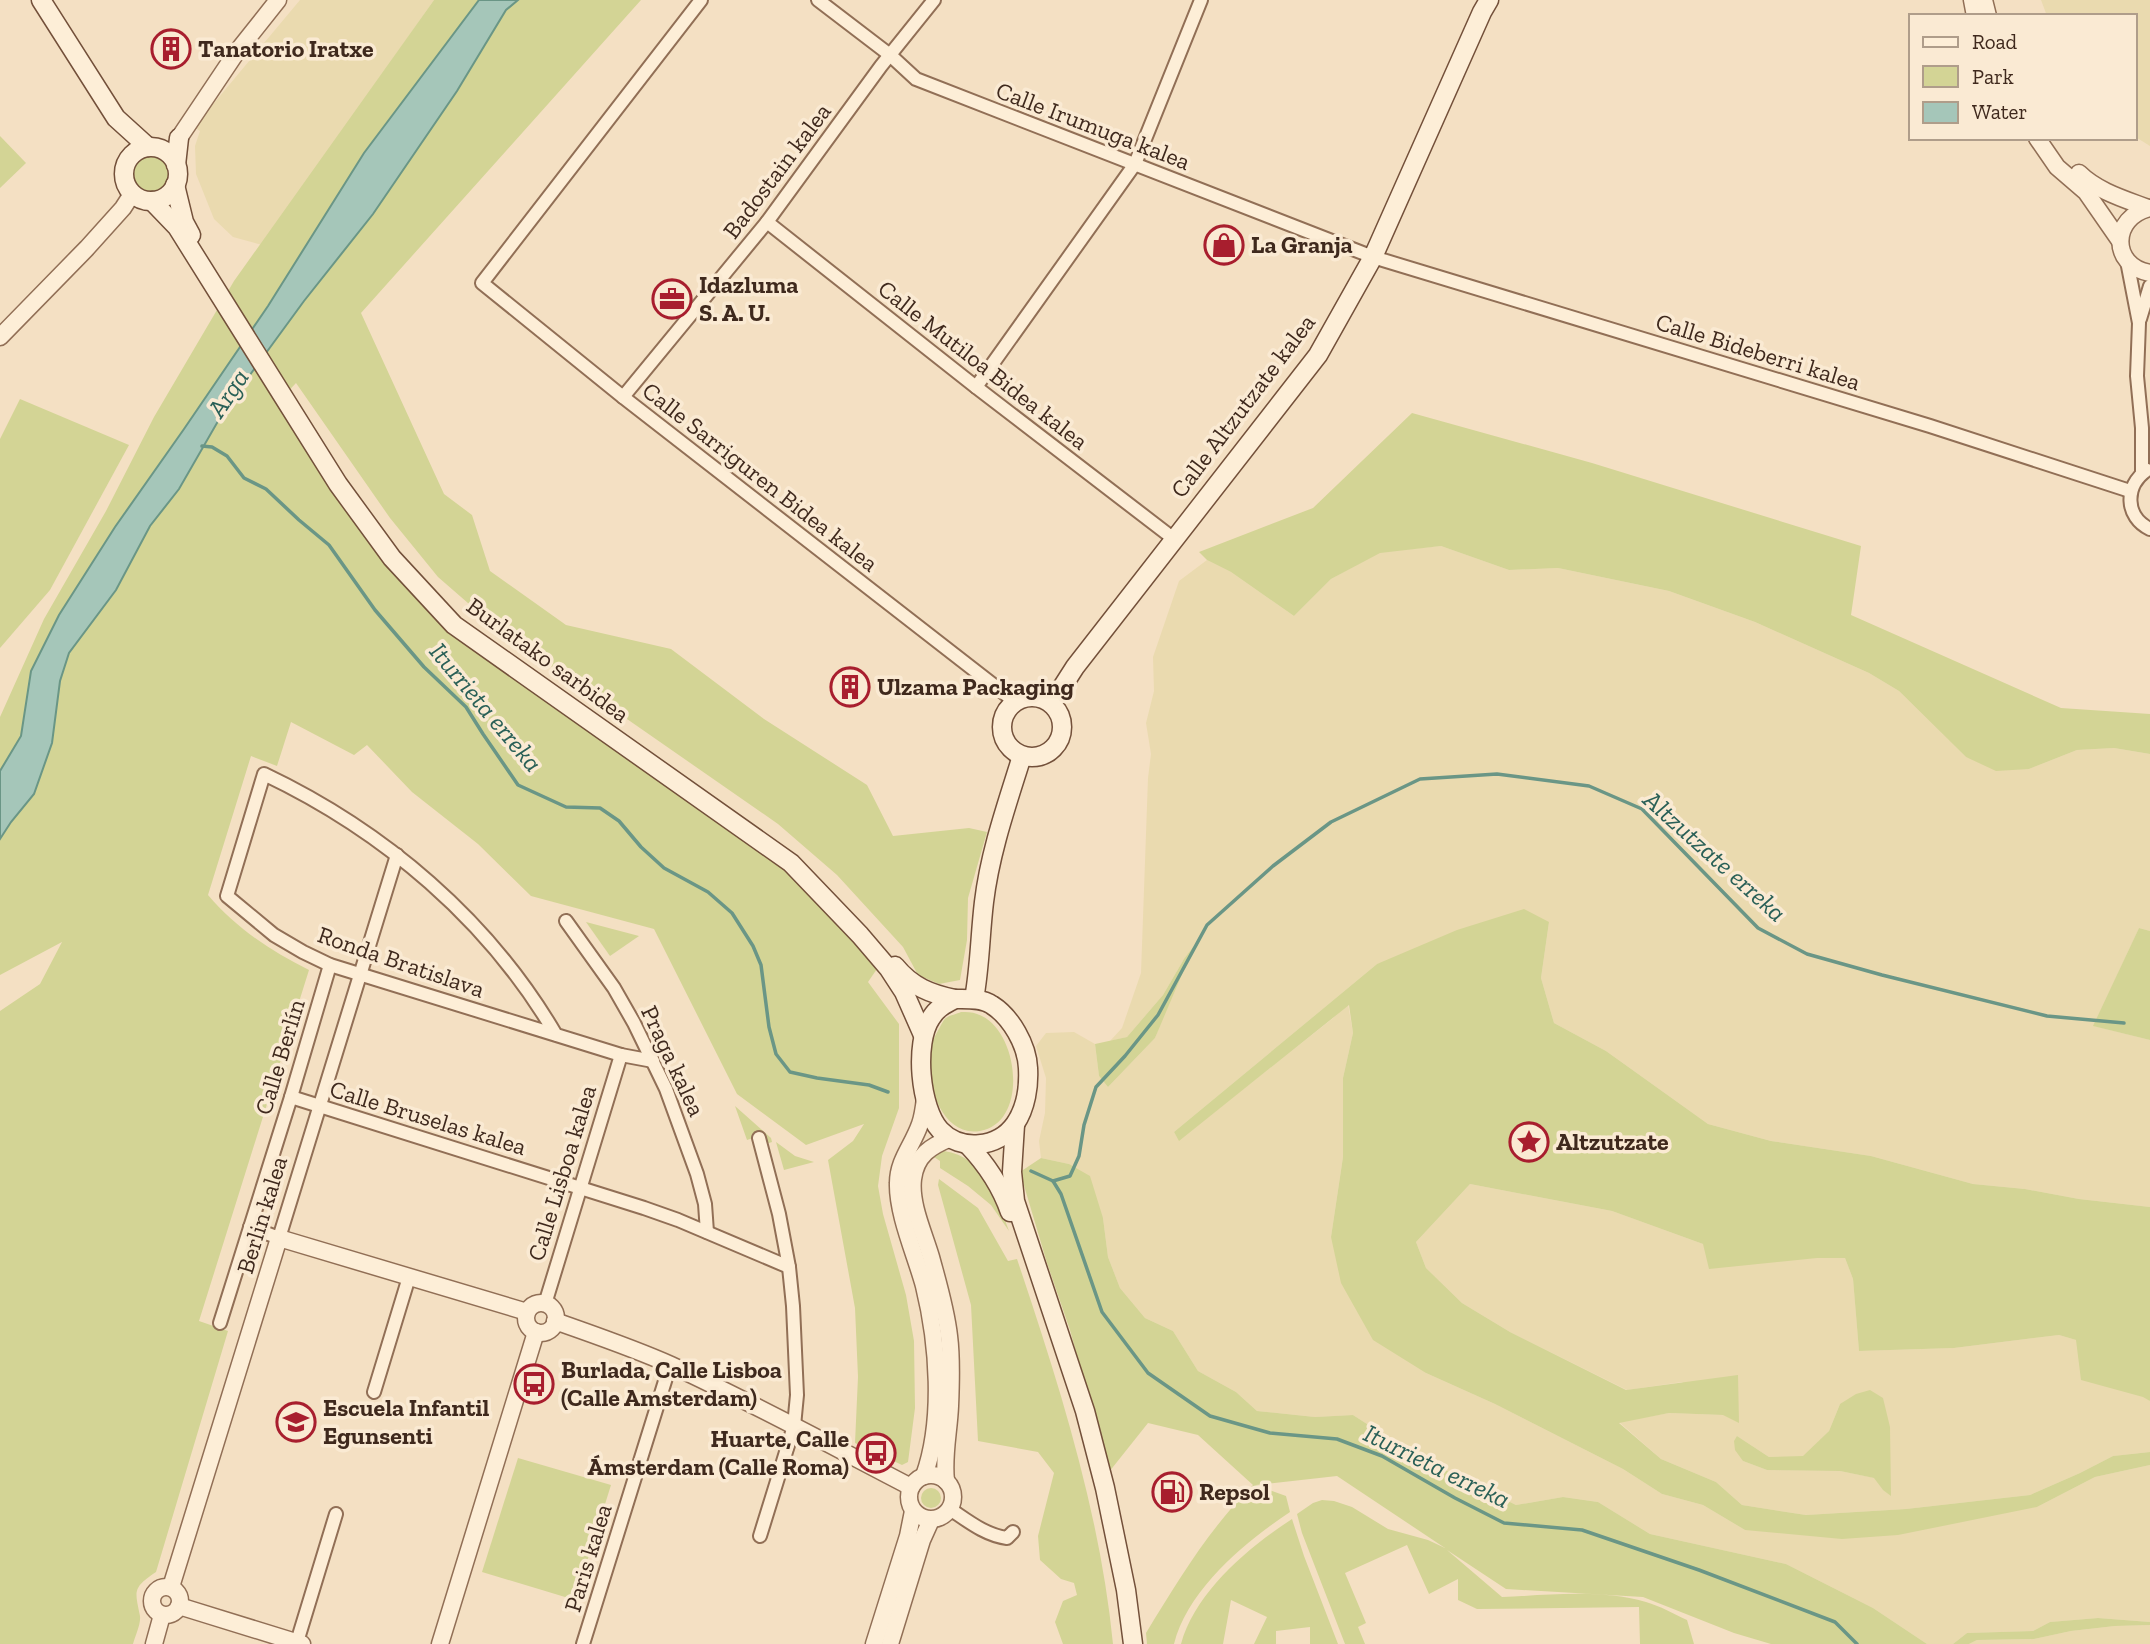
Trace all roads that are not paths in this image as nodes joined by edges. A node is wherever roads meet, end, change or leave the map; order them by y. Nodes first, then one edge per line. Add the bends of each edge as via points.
1 (41, 0) edge
2 (278, 0) edge
3 (701, 0) edge
4 (818, 0) edge
5 (934, 0) edge
6 (1201, 0) edge
7 (1489, 0) edge
8 (890, 55) junction
9 (116, 118) junction
10 (179, 138) junction
11 (2038, 140) edge
12 (2048, 140) edge
13 (152, 148) junction
14 (127, 161) junction
15 (176, 164) junction
16 (1135, 164) junction
17 (175, 185) junction
18 (132, 194) junction
19 (152, 201) junction
20 (2149, 208) edge
21 (767, 222) junction
22 (2120, 241) junction
23 (1373, 257) junction
24 (2127, 261) junction
25 (2150, 273) edge
26 (216, 281) junction
27 (2150, 286) edge
28 (6, 323) edge
29 (2139, 323) junction
30 (0, 337) edge
31 (976, 387) junction
32 (623, 397) junction
33 (291, 404) junction
34 (2142, 428) junction
35 (2150, 442) edge
36 (2146, 471) edge
37 (2130, 491) junction
38 (2150, 529) edge
39 (1174, 539) junction
40 (1014, 701) junction
41 (1052, 703) junction
42 (1022, 756) junction
43 (397, 855) junction
44 (566, 921) dead end
45 (330, 965) junction
46 (359, 975) junction
47 (956, 999) junction
48 (974, 999) junction
49 (556, 1035) junction
50 (923, 1035) junction
51 (621, 1055) junction
52 (653, 1061) junction
53 (925, 1096) junction
54 (291, 1097) junction
55 (320, 1107) junction
56 (1015, 1125) junction
57 (760, 1138) dead end
58 (951, 1138) junction
59 (968, 1145) junction
60 (581, 1187) junction
61 (250, 1227) junction
62 (707, 1232) junction
63 (279, 1238) junction
64 (789, 1267) junction
65 (409, 1277) junction
66 (545, 1304) junction
67 (527, 1312) junction
68 (555, 1321) junction
69 (220, 1323) dead end
70 (536, 1332) junction
71 (670, 1365) junction
72 (374, 1392) dead end
73 (794, 1426) junction
74 (924, 1476) junction
75 (946, 1481) junction
76 (911, 1487) junction
77 (950, 1509) junction
78 (913, 1511) junction
79 (336, 1514) dead end
80 (931, 1520) junction
81 (1013, 1532) dead end
82 (760, 1536) dead end
83 (170, 1587) junction
84 (179, 1606) junction
85 (162, 1615) junction
86 (299, 1643) edge
87 (154, 1644) edge
88 (440, 1644) edge
89 (583, 1644) edge
90 (874, 1644) edge
91 (890, 1644) edge
92 (1126, 1644) edge
93 (1133, 1644) edge

1 - 9 main road
2 - 10 street
3 - 32 street, Calle Sarriguren Bidea kalea via 482,283
4 - 8 street, Calle Irumuga kalea
5 - 8 street, Badostain kalea
6 - 16 street
7 - 23 main road, Calle Altzutzate kalea
8 - 16 street, Calle Irumuga kalea via 916,79
8 - 21 street, Badostain kalea
9 - 13 main road
9 - 14 main road
10 - 13 main road
10 - 15 main road
11 - 22 street via 2057,167 2087,192
12 - 20 street via 2086,180
13 - 14 main road via 138,150
13 - 15 main road via 166,152
14 - 18 main road via 124,179
15 - 17 main road
16 - 23 street, Calle Irumuga kalea
16 - 31 street
17 - 19 main road via 168,195
17 - 26 main road, Burlatako sarbidea via 184,222
18 - 19 main road
18 - 28 street via 114,218
19 - 26 main road, Burlatako sarbidea
20 - 22 street via 2125,223
21 - 31 street, Calle Mutiloa Bidea kalea
21 - 32 street, Badostain kalea
22 - 24 street
23 - 37 street, Calle Bideberri kalea via 1930,425
23 - 39 main road, Calle Altzutzate kalea via 1318,355
24 - 25 street
24 - 29 street
26 - 33 main road, Burlatako sarbidea
27 - 29 street
28 - 30 street
29 - 34 street via 2137,376
31 - 39 street, Calle Mutiloa Bidea kalea
32 - 40 street, Calle Sarriguren Bidea kalea
33 - 47 main road, Burlatako sarbidea via 373,522 463,620 766,835 796,859 898,970 932,994
33 - 50 main road, Burlatako sarbidea via 338,484 392,558 454,625 790,863 888,969
34 - 35 street
34 - 36 street
36 - 37 street
37 - 38 street via 2132,510
39 - 41 main road, Calle Altzutzate kalea
40 - 41 main road via 1033,696
40 - 42 main road via 1001,726 1007,745
41 - 42 main road via 1062,721 1059,742 1043,755
42 - 48 main road via 993,855
43 - 45 street, Ronda Bratislava via 333,810 264,774 227,896 274,935
43 - 46 street, Berlin kalea
43 - 49 street, Ronda Bratislava via 487,939 524,984
44 - 52 street, Praga kalea via 614,988
45 - 46 street, Ronda Bratislava
45 - 54 street, Calle Berlín
46 - 49 street, Ronda Bratislava
46 - 55 street, Berlin kalea
47 - 48 main road
47 - 50 main road via 940,1006
48 - 56 main road via 990,1003 1005,1017 1028,1061 1029,1084
49 - 51 street, Ronda Bratislava
50 - 53 main road via 920,1057
51 - 52 street, Ronda Bratislava
51 - 60 street, Calle Lisboa kalea
52 - 62 street, Praga kalea via 692,1158 705,1204
53 - 58 main road via 940,1129
53 - 74 street via 920,1126 901,1163 898,1183 935,1354 935,1418
54 - 55 street, Calle Bruselas kalea
54 - 61 street, Calle Berlín
55 - 60 street, Calle Bruselas kalea
55 - 63 street, Berlin kalea
56 - 59 main road via 987,1144
56 - 93 main road via 1015,1201 1085,1411 1105,1488
57 - 64 street
58 - 59 main road
58 - 75 street via 925,1151 912,1182 949,1336
59 - 92 main road via 989,1168 1006,1200 1077,1412 1102,1508
60 - 62 street, Calle Bruselas kalea
60 - 66 street, Calle Lisboa kalea
61 - 63 street
61 - 69 street, Calle Berlín
62 - 64 street, Calle Bruselas kalea
63 - 65 street
63 - 83 street, Berlin kalea
64 - 73 street via 796,1356
65 - 67 street
65 - 72 street
66 - 67 street via 534,1305
66 - 68 street via 554,1310
67 - 70 street via 528,1324
68 - 70 street via 548,1331
68 - 71 street
70 - 88 street
71 - 73 street
71 - 89 street, Paris kalea
73 - 76 street
73 - 82 street
74 - 75 street via 936,1475
74 - 76 street
75 - 77 street via 952,1489
76 - 78 street
77 - 80 street
77 - 81 street via 995,1536 1007,1538
78 - 80 street
78 - 90 street
79 - 86 street
80 - 91 street
83 - 84 street via 179,1595
83 - 85 street via 156,1590 152,1597 151,1605
84 - 85 street
84 - 86 street
85 - 87 street

